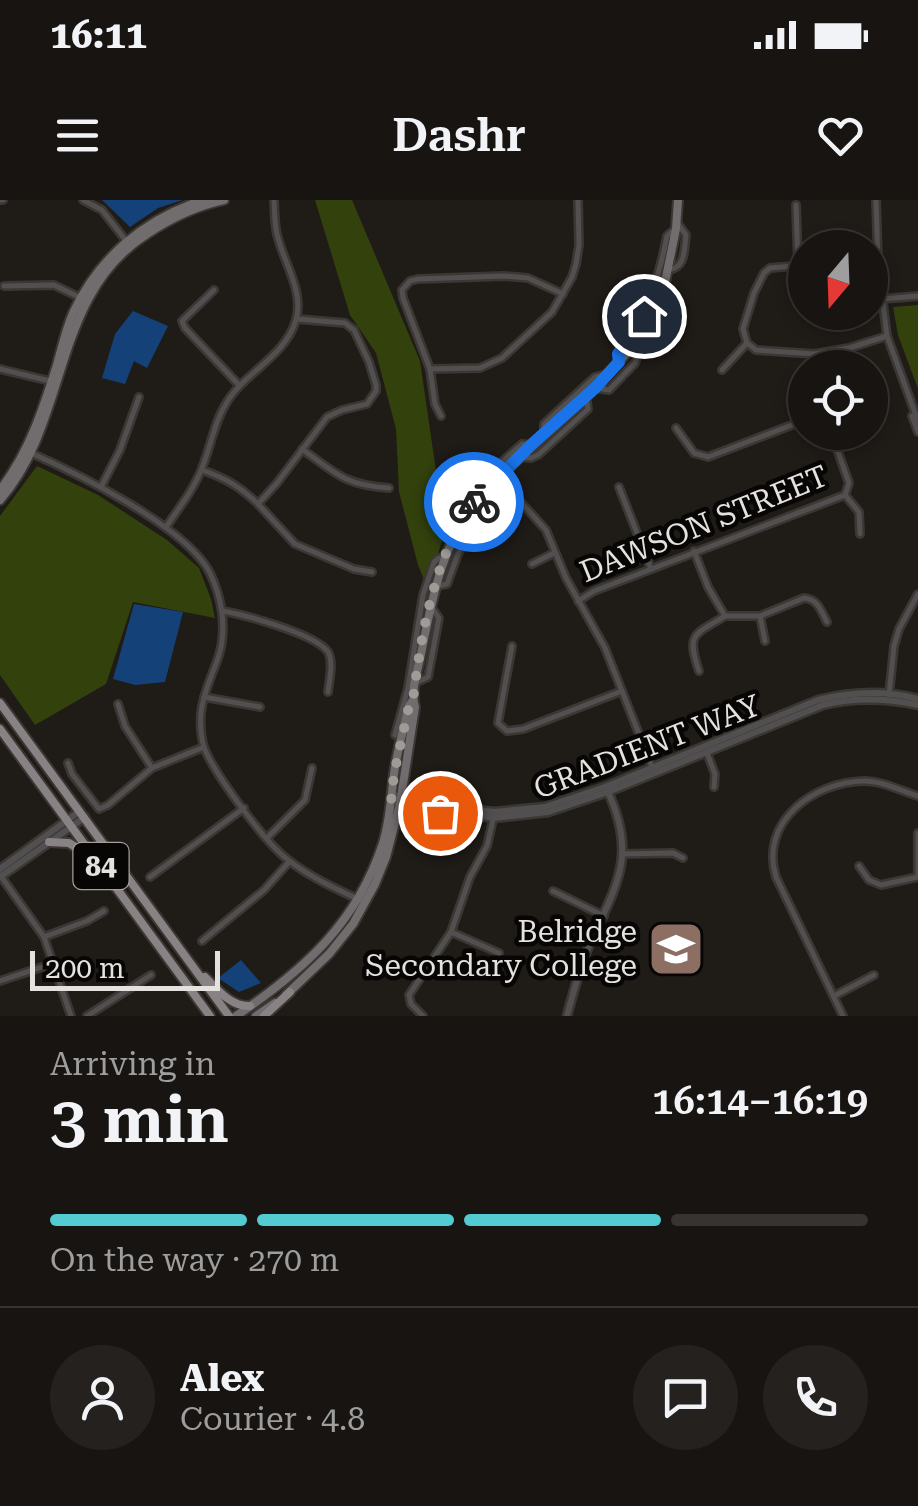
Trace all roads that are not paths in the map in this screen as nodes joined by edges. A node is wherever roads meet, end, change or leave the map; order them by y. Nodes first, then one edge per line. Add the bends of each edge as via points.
1 (84, 200) edge
2 (203, 200) edge
3 (224, 200) edge
4 (274, 200) edge
5 (578, 200) edge
6 (876, 200) edge
7 (677, 201) edge
8 (796, 205) dead end
9 (676, 225) junction
10 (798, 230) edge
11 (877, 230) edge
12 (130, 241) junction
13 (788, 266) edge
14 (4, 286) dead end
15 (214, 290) dead end
16 (563, 294) junction
17 (918, 296) edge
18 (84, 299) junction
19 (888, 299) edge
20 (296, 319) junction
21 (886, 330) edge
22 (887, 336) junction
23 (747, 343) junction
24 (634, 344) junction
25 (837, 350) edge
26 (788, 352) edge
27 (619, 362) junction
28 (430, 369) junction
29 (0, 370) edge
30 (722, 370) dead end
31 (609, 373) junction
32 (54, 382) junction
33 (239, 385) junction
34 (595, 388) junction
35 (139, 396) dead end
36 (586, 396) junction
37 (911, 406) junction
38 (441, 416) dead end
39 (918, 421) edge
40 (788, 426) edge
41 (676, 428) dead end
42 (918, 432) edge
43 (544, 434) junction
44 (531, 445) junction
45 (302, 449) junction
46 (837, 450) edge
47 (29, 452) junction
48 (519, 457) junction
49 (202, 470) junction
50 (498, 477) junction
51 (101, 487) junction
52 (618, 487) dead end
53 (389, 488) dead end
54 (0, 490) edge
55 (480, 494) junction
56 (845, 495) junction
57 (0, 500) edge
58 (258, 504) junction
59 (463, 520) junction
60 (166, 528) junction
61 (860, 534) dead end
62 (694, 552) junction
63 (554, 553) junction
64 (444, 557) junction
65 (532, 564) dead end
66 (651, 569) junction
67 (372, 572) dead end
68 (434, 587) junction
69 (918, 594) edge
70 (578, 601) junction
71 (430, 606) junction
72 (222, 611) junction
73 (725, 616) junction
74 (760, 616) junction
75 (827, 622) dead end
76 (765, 641) dead end
77 (512, 646) dead end
78 (416, 662) junction
79 (699, 672) dead end
80 (415, 683) junction
81 (328, 692) dead end
82 (622, 692) junction
83 (204, 697) junction
84 (889, 697) junction
85 (0, 702) edge
86 (918, 702) edge
87 (118, 704) dead end
88 (260, 707) dead end
89 (0, 729) edge
90 (395, 735) dead end
91 (204, 747) junction
92 (705, 748) junction
93 (68, 763) dead end
94 (152, 768) junction
95 (312, 768) dead end
96 (653, 769) junction
97 (714, 787) dead end
98 (607, 789) junction
99 (918, 796) edge
100 (396, 799) junction
101 (244, 808) junction
102 (82, 814) junction
103 (494, 815) junction
104 (69, 823) junction
105 (918, 833) edge
106 (267, 838) junction
107 (49, 842) junction
108 (622, 854) junction
109 (683, 858) dead end
110 (96, 859) junction
111 (289, 862) junction
112 (859, 866) dead end
113 (0, 875) edge
114 (918, 876) edge
115 (150, 877) dead end
116 (554, 891) dead end
117 (362, 902) junction
118 (104, 912) dead end
119 (604, 916) junction
120 (451, 932) junction
121 (44, 937) junction
122 (202, 941) dead end
123 (182, 952) junction
124 (499, 953) dead end
125 (54, 963) junction
126 (151, 975) dead end
127 (874, 975) dead end
128 (304, 977) junction
129 (0, 981) edge
130 (284, 982) junction
131 (290, 992) junction
132 (834, 996) junction
133 (250, 1006) junction
134 (74, 1016) edge
135 (87, 1016) edge
136 (207, 1016) edge
137 (232, 1016) edge
138 (256, 1016) edge
139 (264, 1016) edge
140 (423, 1016) edge
141 (567, 1016) edge
142 (844, 1016) edge

1 - 12 street
2 - 12 main road via 160,218
3 - 12 main road
4 - 20 street via 277,236 295,284
5 - 16 street via 576,264
6 - 11 street
7 - 9 main road
8 - 10 street
9 - 24 main road via 665,282
9 - 27 street via 644,316
12 - 18 main road
13 - 23 street via 764,273 743,330
14 - 18 street via 54,285
15 - 33 street via 182,321
16 - 28 street via 502,358 480,368
16 - 28 street via 528,278 410,281 402,298
17 - 19 street
18 - 32 main road
20 - 33 street via 285,342
20 - 45 street via 345,323 354,330 376,384 367,404 327,417
21 - 22 street
22 - 25 street
22 - 37 street
23 - 26 street
23 - 30 street
24 - 27 main road
24 - 34 street via 638,355 623,378 610,390
27 - 31 main road
28 - 38 street
29 - 32 street
31 - 34 main road
31 - 43 street via 595,377 544,424
32 - 47 main road
33 - 49 street via 218,420
34 - 36 main road
35 - 51 street
36 - 43 main road
36 - 48 street via 588,409 574,424 538,455
37 - 39 street
37 - 42 street
40 - 41 street via 708,457 694,453
43 - 44 main road
44 - 48 main road
44 - 59 street via 522,444 486,476
45 - 53 street via 342,478
45 - 58 street
46 - 56 street, DAWSON STREET via 849,483
47 - 51 street
47 - 54 main road
47 - 57 main road
48 - 50 main road
49 - 58 street via 241,487
49 - 60 street
50 - 55 main road
50 - 63 street via 546,530
51 - 60 street
52 - 66 street
55 - 59 main road
55 - 68 street via 482,510 448,584
56 - 61 street via 860,512
56 - 62 street, DAWSON STREET
58 - 67 street via 294,544
59 - 64 main road
60 - 72 street via 209,570
62 - 66 street, DAWSON STREET
62 - 73 street
63 - 65 street
63 - 70 street
64 - 68 main road
64 - 78 street via 434,562 423,595
66 - 70 street, DAWSON STREET
68 - 71 main road
69 - 84 street via 894,646
70 - 82 street
71 - 78 main road
71 - 80 street via 438,618 428,677
72 - 81 street via 252,616 326,649
72 - 83 street via 220,652
73 - 74 street
73 - 79 street via 695,636
74 - 75 street via 804,598 818,605
74 - 76 street
77 - 82 street via 498,723 507,731
78 - 80 main road
78 - 90 street
80 - 100 main road via 398,751
82 - 96 street
83 - 88 street
83 - 91 street
84 - 86 street, GRADIENT WAY
84 - 92 street, GRADIENT WAY via 822,705
85 - 102 main road, 84
87 - 94 street
89 - 104 main road, 84
91 - 94 street
91 - 101 street
92 - 96 street, GRADIENT WAY
92 - 97 street
93 - 94 street via 99,808
95 - 106 street via 305,800
96 - 98 street, GRADIENT WAY
98 - 103 street, GRADIENT WAY via 548,812
98 - 108 street
99 - 132 street via 876,782 832,787 788,814 773,843 776,877
100 - 103 street, GRADIENT WAY
100 - 117 main road
101 - 106 street
101 - 115 street
102 - 104 street
102 - 123 main road, 84
103 - 120 street
104 - 107 street
104 - 110 main road, 84
104 - 113 street
105 - 114 street
106 - 111 street
107 - 110 main road
107 - 113 street
108 - 109 street
108 - 119 street
110 - 136 main road, 84
111 - 117 street
111 - 122 street
112 - 114 street via 881,885
113 - 121 street
116 - 119 street
117 - 128 main road via 354,924
117 - 130 main road
118 - 121 street
119 - 141 street
120 - 124 street
120 - 140 street via 409,995
121 - 125 street
123 - 133 main road via 221,993
123 - 137 main road, 84
125 - 129 street
125 - 134 street
126 - 135 street
127 - 132 street
128 - 130 main road
128 - 131 main road
130 - 133 main road
131 - 138 main road
131 - 139 main road
132 - 142 street
133 - 137 main road

